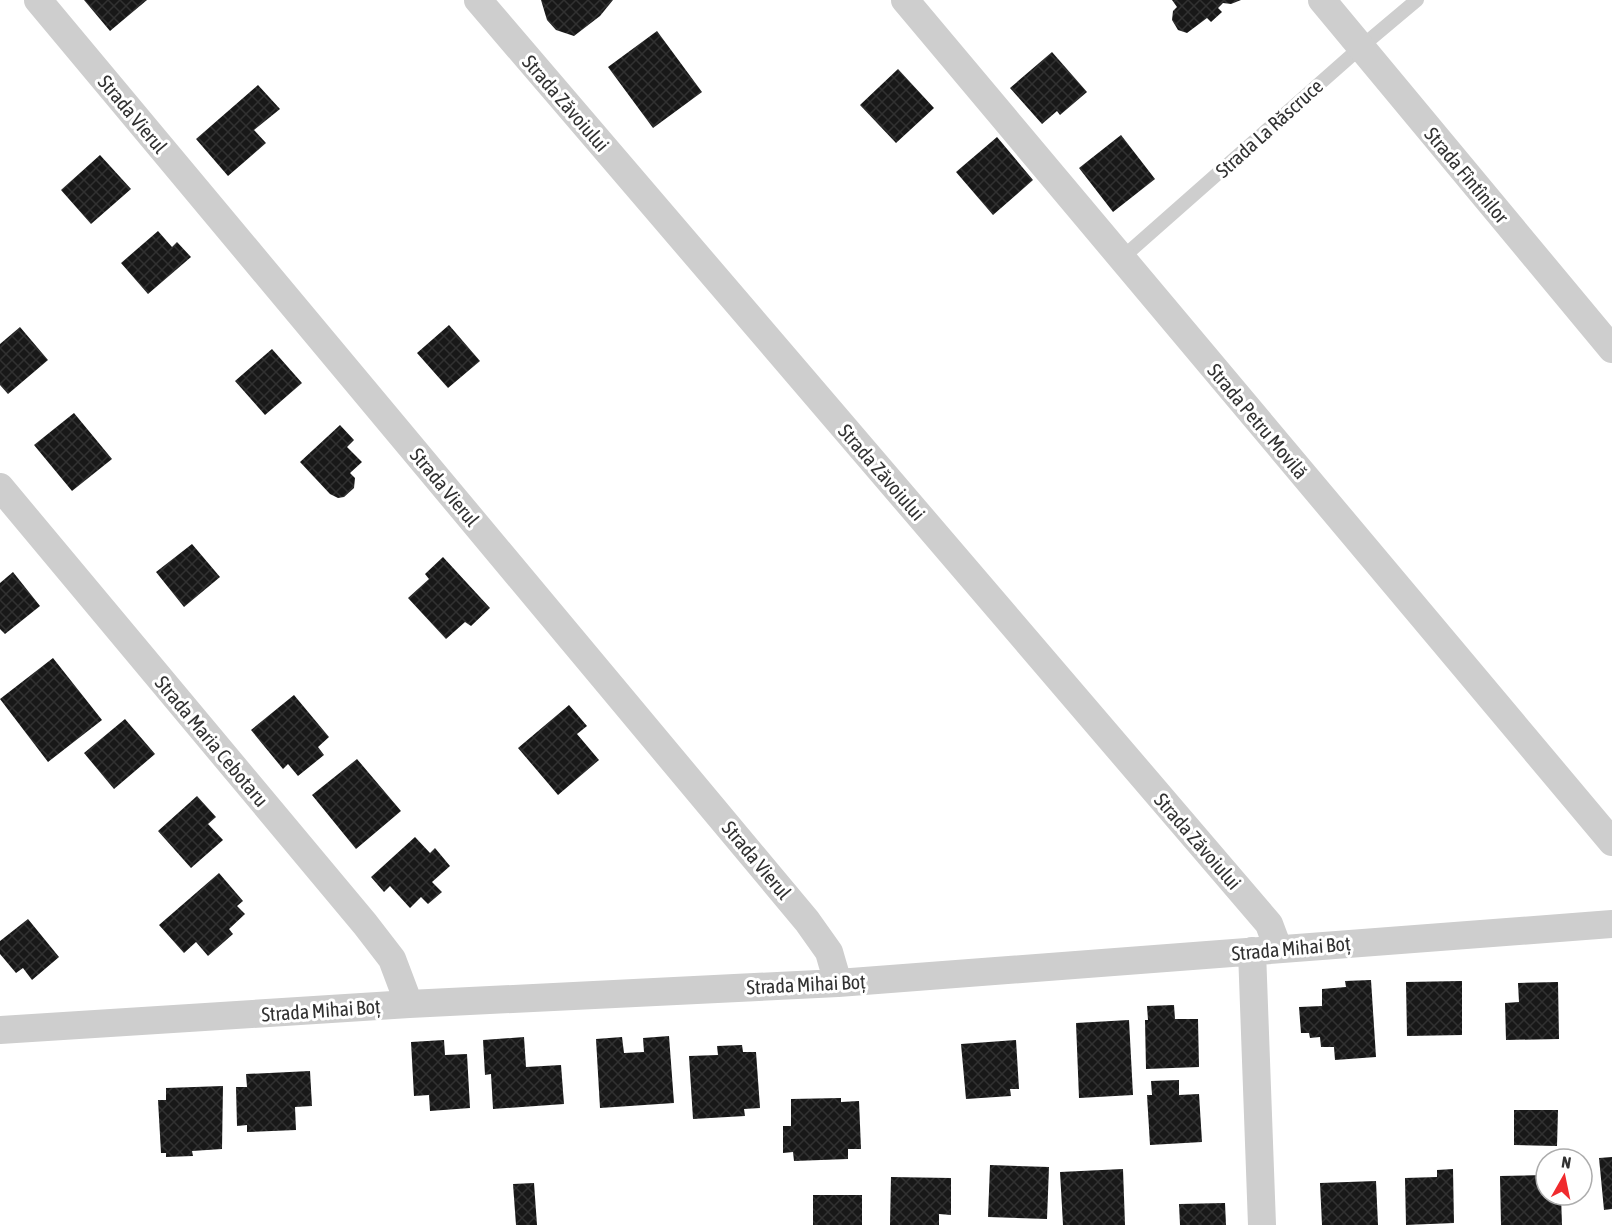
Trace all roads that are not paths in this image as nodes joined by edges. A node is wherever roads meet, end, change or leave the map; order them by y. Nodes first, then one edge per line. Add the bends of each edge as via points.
1 (38, 0) edge
2 (478, 0) edge
3 (905, 0) edge
4 (1322, 0) edge
5 (1417, 0) edge
6 (1361, 47) junction
7 (1122, 258) junction
8 (1612, 349) edge
9 (0, 487) edge
10 (1612, 842) edge
11 (1612, 924) edge
12 (1265, 950) junction
13 (838, 983) junction
14 (410, 1004) junction
15 (0, 1030) edge
16 (1262, 1225) edge

1 - 13 street, Strada Vierul via 807,921 829,952
2 - 12 street, Strada Zăvoiului via 1269,924
3 - 7 street, Strada Petru Movilă
4 - 6 street, Strada Fîntînilor
5 - 6 lane, Strada La Răscruce
6 - 7 lane, Strada La Răscruce
6 - 8 street, Strada Fîntînilor
7 - 10 street, Strada Petru Movilă
9 - 14 street, Strada Maria Cebotaru via 392,959
11 - 12 street, Strada Mihai Boț
12 - 13 street, Strada Mihai Boț
12 - 16 street
13 - 14 street, Strada Mihai Boț
14 - 15 street, Strada Mihai Boț

